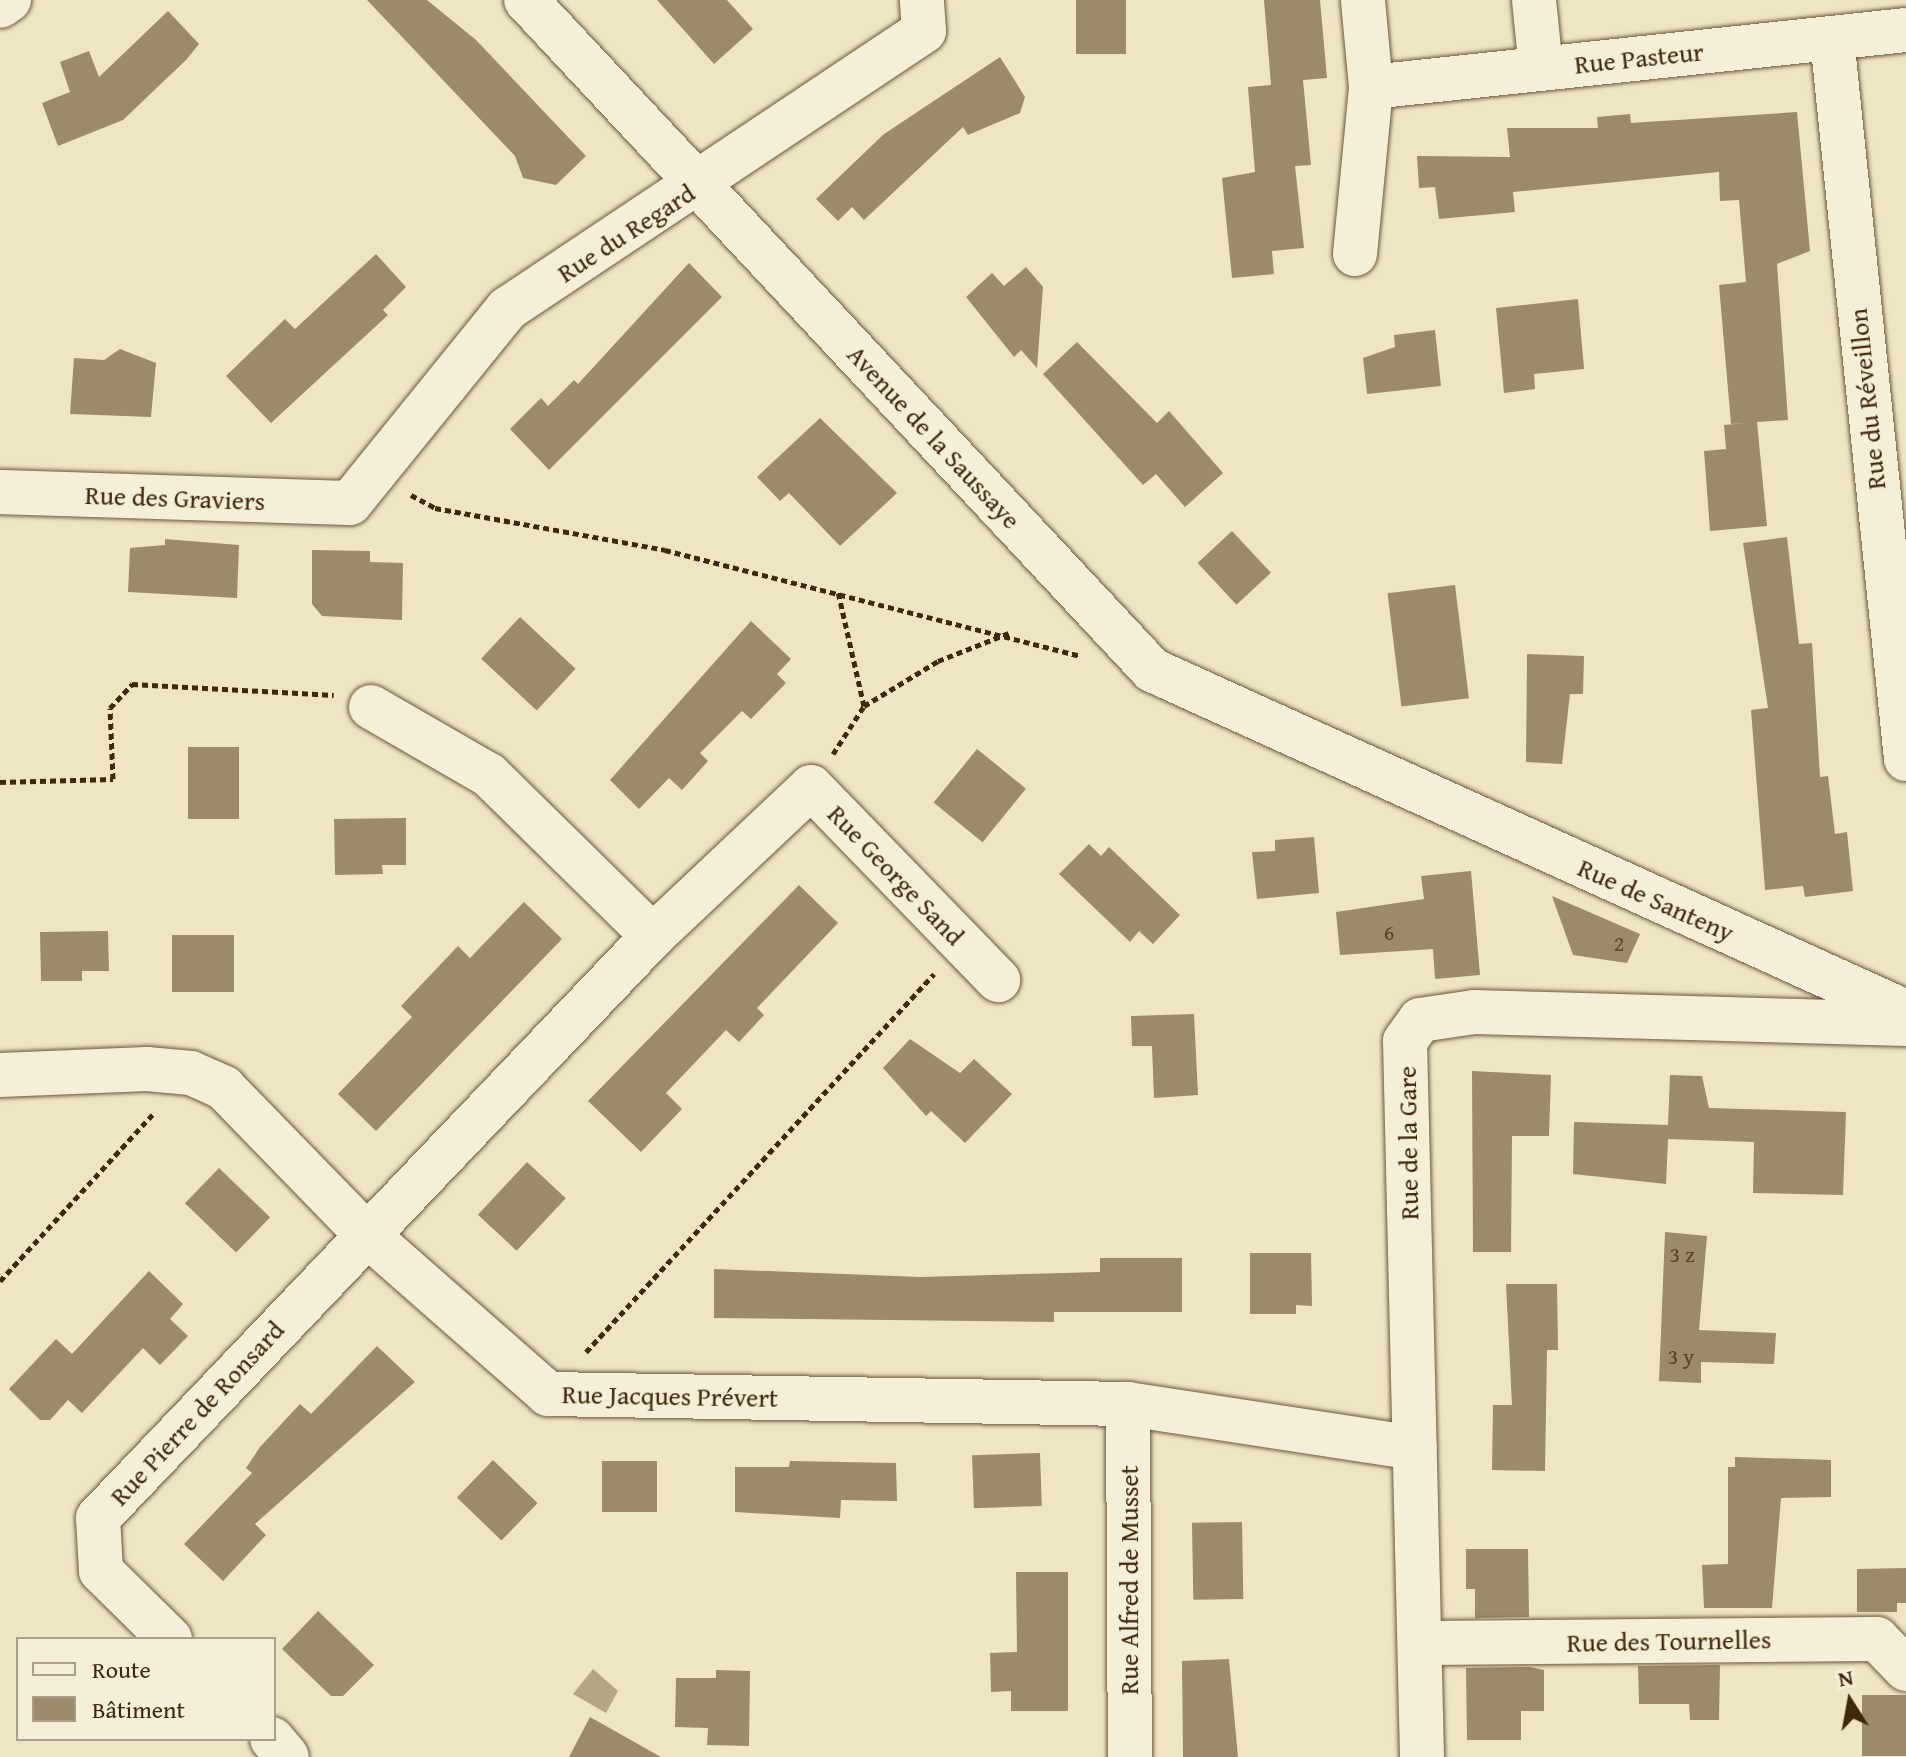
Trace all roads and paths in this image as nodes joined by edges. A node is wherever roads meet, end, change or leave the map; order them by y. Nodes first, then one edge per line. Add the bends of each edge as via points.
1 (9, 0) edge
2 (526, 0) edge
3 (922, 0) edge
4 (1363, 0) edge
5 (1534, 0) edge
6 (0, 6) edge
7 (1906, 30) edge
8 (1832, 38) junction
9 (1541, 69) junction
10 (1371, 87) junction
11 (699, 186) junction
12 (1355, 254) dead end
13 (362, 489) junction
14 (0, 492) edge
15 (1894, 541) edge
16 (838, 592) junction
17 (1011, 632) junction
18 (1086, 657) dead end
19 (864, 706) junction
20 (371, 707) joint
21 (1906, 759) edge
22 (0, 782) edge
23 (811, 787) junction
24 (1405, 787) joint
25 (653, 936) junction
26 (962, 943) junction
27 (998, 980) dead end
28 (1906, 1012) edge
29 (1906, 1024) edge
30 (191, 1073) junction
31 (0, 1075) edge
32 (365, 1233) junction
33 (0, 1281) edge
34 (548, 1394) junction
35 (1128, 1404) junction
36 (1415, 1448) junction
37 (168, 1637) edge
38 (1420, 1643) junction
39 (1906, 1669) edge
40 (274, 1741) edge
41 (287, 1757) edge
42 (1130, 1757) edge
43 (1422, 1757) edge

1 - 6 street
2 - 11 street, Avenue de la Saussaye
3 - 11 street, Rue du Regard via 924,31
4 - 10 street
5 - 9 street
7 - 8 street, Rue Pasteur
8 - 9 street, Rue Pasteur
8 - 15 street, Rue du Réveillon
9 - 10 street, Rue Pasteur
10 - 12 street
11 - 13 street, Rue du Regard via 507,309
11 - 24 street, Avenue de la Saussaye via 1152,670
13 - 14 street, Rue des Graviers
13 - 16 path via 435,508 665,550
15 - 21 street, Rue du Réveillon
16 - 17 path
16 - 19 path
17 - 18 path
17 - 19 path via 938,661
19 - 23 path
20 - 22 path via 318,690 132,684 110,708 113,779
20 - 25 street via 489,775
23 - 25 street, Rue George Sand
23 - 26 street, Rue George Sand
24 - 28 street, Rue de Santeny
25 - 32 street, Rue George Sand
26 - 27 street, Rue George Sand
26 - 34 path
29 - 36 street, Rue de la Gare via 1474,1012 1420,1020 1405,1041
30 - 31 street, Rue Jacques Prévert
30 - 32 street, Rue Jacques Prévert via 224,1088
30 - 33 path
32 - 34 street, Rue Jacques Prévert
32 - 37 street, Rue Pierre de Ronsard via 98,1518 101,1571
34 - 35 street, Rue Jacques Prévert
35 - 36 street, Rue Jacques Prévert
35 - 42 street, Rue Alfred de Musset
36 - 38 street, Rue de la Gare
38 - 39 street, Rue des Tournelles via 1877,1639
38 - 43 street, Rue de la Gare
40 - 41 street

